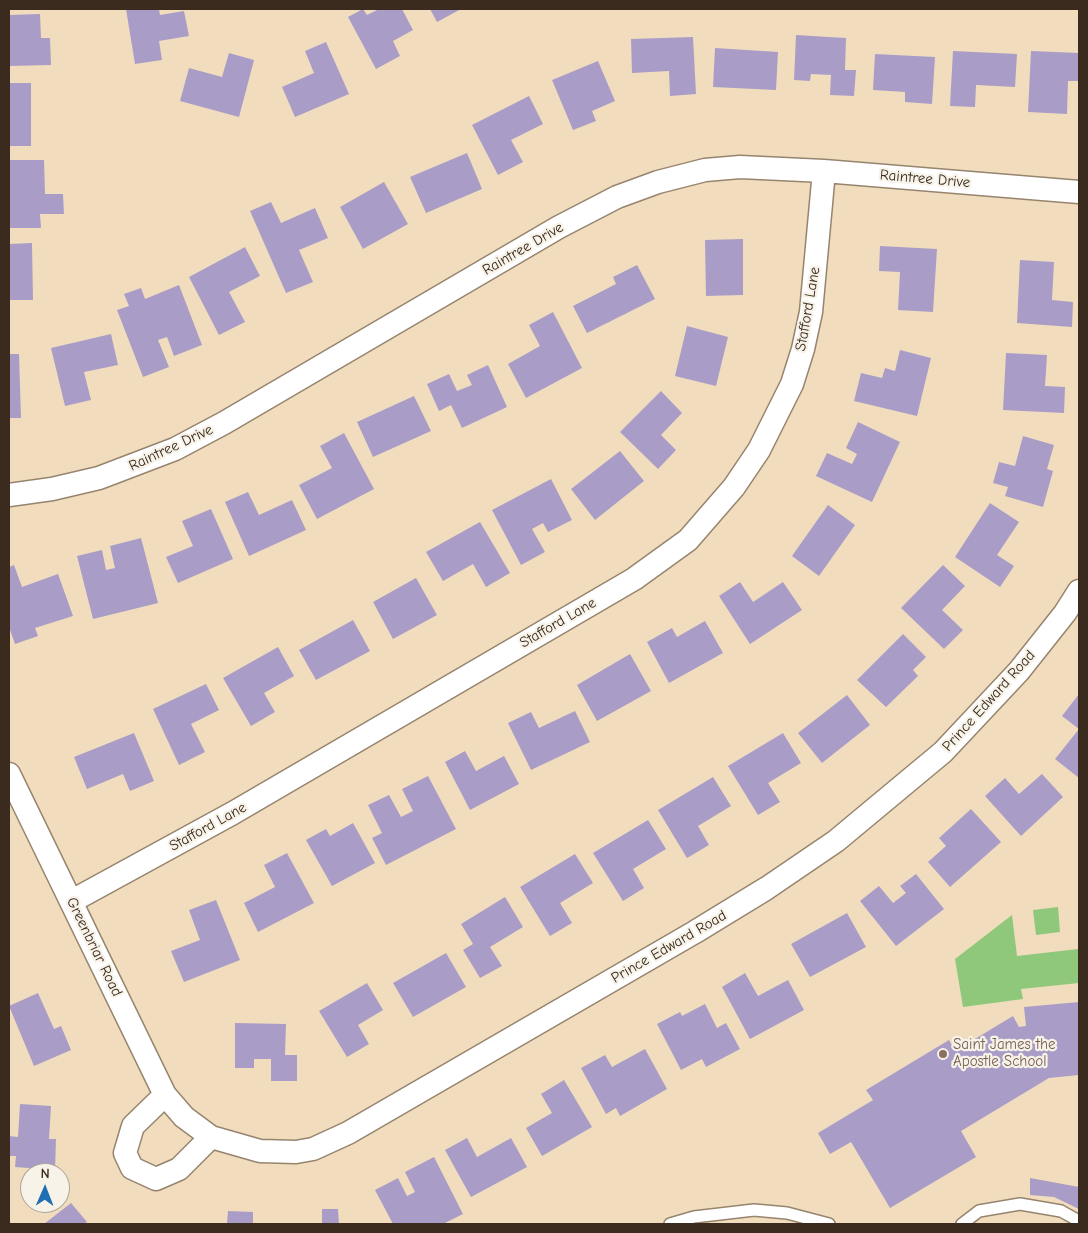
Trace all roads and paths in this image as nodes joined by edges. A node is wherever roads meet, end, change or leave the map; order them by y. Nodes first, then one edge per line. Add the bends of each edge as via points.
1 (824, 171) junction
2 (1079, 192) edge
3 (9, 495) edge
4 (1079, 591) edge
5 (9, 774) edge
6 (72, 902) junction
7 (165, 1095) junction
8 (184, 1117) joint
9 (211, 1137) junction
10 (1079, 1221) edge
11 (670, 1224) edge
12 (829, 1224) edge
13 (962, 1224) edge

1 - 2 street, Raintree Drive
1 - 3 street, Raintree Drive via 740,167 705,170 617,197 559,227 175,449 99,478
1 - 6 street, Stafford Lane via 811,312 792,384 759,450 734,487 688,540 634,579 233,814
4 - 9 street, Prince Edward Road via 1018,671 943,752 843,836 768,888 326,1144 282,1153 260,1151
5 - 6 street, Greenbriar Road
6 - 7 street, Greenbriar Road
7 - 8 street, Greenbriar Road
7 - 9 street via 133,1126 125,1154 132,1168 156,1179 179,1169
8 - 9 street, Prince Edward Road
10 - 13 lane via 1061,1211 1020,1204 979,1211
11 - 12 lane via 694,1217 754,1210 787,1213

